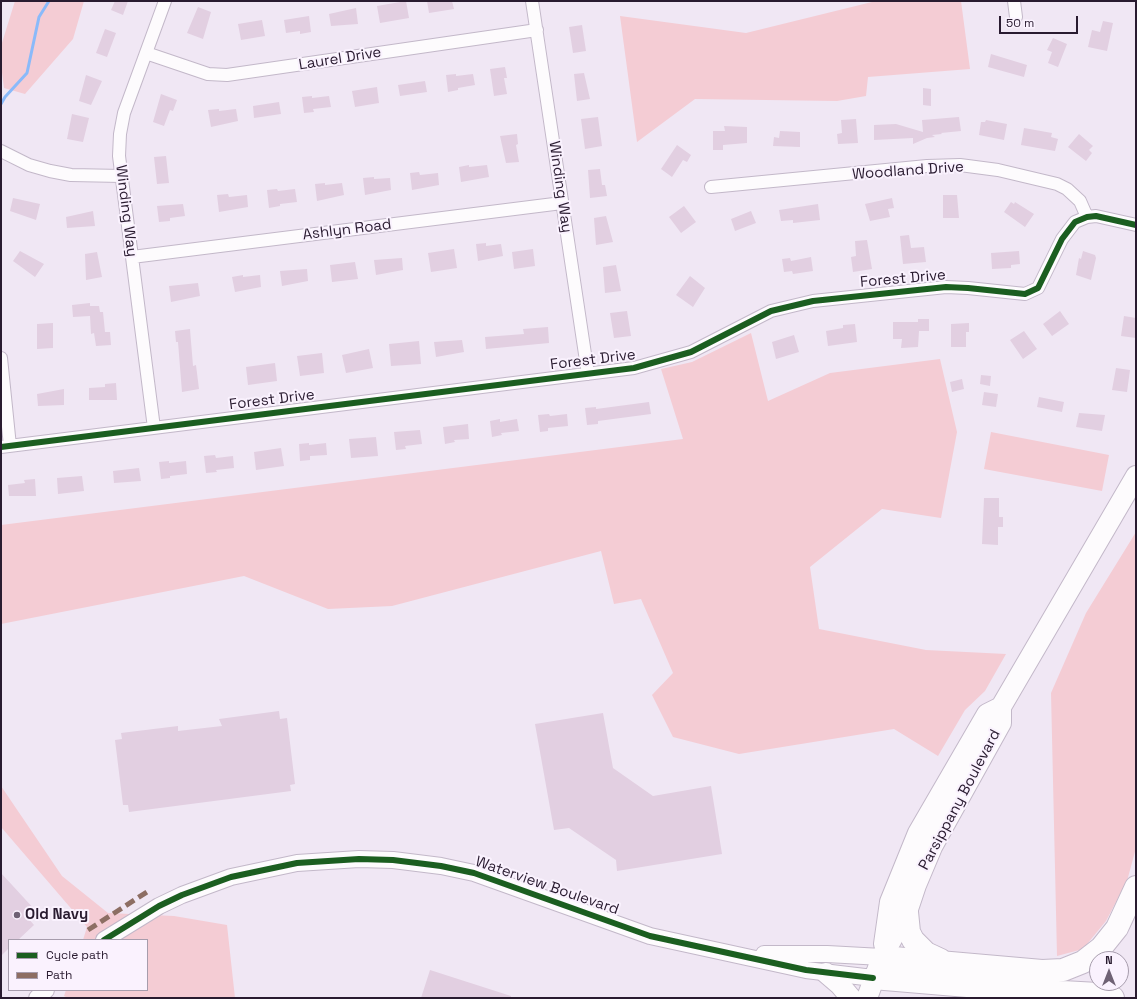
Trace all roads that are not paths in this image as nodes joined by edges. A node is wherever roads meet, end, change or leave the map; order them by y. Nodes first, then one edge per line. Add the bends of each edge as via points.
1 (165, 1) edge
2 (532, 1) edge
3 (1014, 1) edge
4 (1016, 17) dead end
5 (537, 30) junction
6 (146, 53) junction
7 (1, 151) edge
8 (122, 176) junction
9 (711, 187) dead end
10 (562, 203) junction
11 (1087, 217) junction
12 (1136, 225) edge
13 (132, 257) junction
14 (1, 358) edge
15 (588, 374) junction
16 (154, 428) junction
17 (6, 447) edge
18 (1136, 476) edge
19 (1001, 707) junction
20 (1136, 887) edge
21 (907, 912) junction
22 (106, 939) edge
23 (735, 954) junction
24 (882, 957) junction
25 (946, 963) junction
26 (826, 973) junction
27 (870, 988) edge
28 (45, 991) edge
29 (37, 998) edge
30 (851, 998) edge
31 (1113, 998) edge

1 - 6 street, Winding Way
2 - 5 street, Winding Way
3 - 4 street
5 - 6 street, Laurel Drive via 227,75 208,74
5 - 10 street, Winding Way
6 - 8 street, Winding Way via 121,127 119,156
7 - 8 street via 50,171 71,175
8 - 13 street, Winding Way
9 - 11 street, Woodland Drive via 960,165 998,170 1057,184 1080,201
10 - 13 street, Ashlyn Road
10 - 15 street, Winding Way
11 - 12 street via 1096,216
11 - 15 street, Forest Drive via 1075,222 1062,239 1042,282 1032,292 1025,294 946,287 791,304 757,317 716,340 662,362
13 - 16 street, Winding Way
14 - 17 street
15 - 16 street, Forest Drive
16 - 17 street, Forest Drive
18 - 19 main road, Parsippany Boulevard
19 - 21 main road, Parsippany Boulevard via 1001,723 932,847
19 - 24 main road, Parsippany Boulevard via 987,714 918,833 890,902
20 - 25 highway via 1123,916 1109,938 1092,956 1073,967 1042,971
21 - 24 main road, Parsippany Boulevard
21 - 25 highway via 913,940 926,953
22 - 23 street, Waterview Boulevard via 159,906 231,877 297,863 359,859 429,864 474,873 643,933
23 - 24 street, Waterview Boulevard
23 - 26 street, Waterview Boulevard
24 - 25 highway
24 - 27 main road, Parsippany Boulevard
26 - 27 street, Waterview Boulevard
26 - 30 main road
27 - 31 highway via 991,988 1098,994
28 - 29 street

